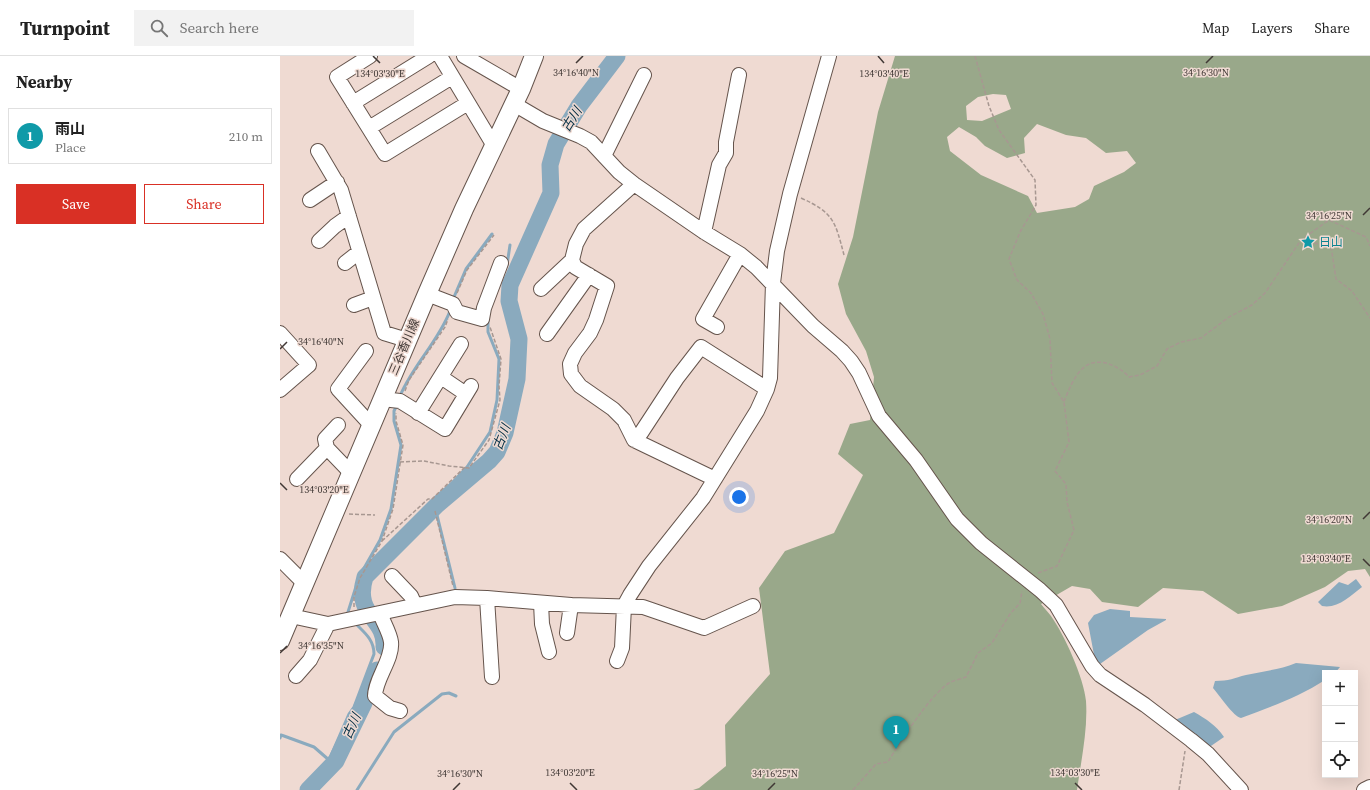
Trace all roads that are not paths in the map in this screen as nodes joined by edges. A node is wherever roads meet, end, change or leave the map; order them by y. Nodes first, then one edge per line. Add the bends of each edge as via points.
1 (370, 56) edge
2 (429, 56) edge
3 (440, 56) edge
4 (464, 56) edge
5 (534, 56) edge
6 (829, 56) edge
7 (644, 75) dead end
8 (740, 76) dead end
9 (452, 77) junction
10 (517, 97) junction
11 (353, 103) junction
12 (468, 104) junction
13 (369, 128) junction
14 (494, 146) junction
15 (318, 151) dead end
16 (604, 156) junction
17 (337, 182) junction
18 (634, 184) junction
19 (310, 200) dead end
20 (349, 216) junction
21 (704, 232) junction
22 (319, 241) dead end
23 (359, 252) junction
24 (740, 254) junction
25 (572, 260) junction
26 (345, 263) dead end
27 (501, 263) dead end
28 (589, 275) junction
29 (772, 283) junction
30 (541, 289) dead end
31 (427, 294) junction
32 (372, 298) junction
33 (354, 305) dead end
34 (717, 327) dead end
35 (280, 333) edge
36 (547, 334) dead end
37 (407, 340) junction
38 (461, 344) dead end
39 (366, 351) dead end
40 (441, 377) junction
41 (767, 389) junction
42 (280, 390) edge
43 (382, 399) junction
44 (418, 413) junction
45 (338, 425) dead end
46 (371, 425) junction
47 (634, 440) junction
48 (327, 448) junction
49 (351, 473) junction
50 (297, 479) dead end
51 (715, 479) junction
52 (282, 565) edge
53 (392, 576) dead end
54 (304, 583) junction
55 (487, 598) junction
56 (541, 603) junction
57 (415, 605) junction
58 (571, 605) junction
59 (624, 606) junction
60 (753, 606) dead end
61 (372, 615) junction
62 (291, 616) junction
63 (328, 624) junction
64 (567, 633) dead end
65 (280, 641) edge
66 (549, 652) dead end
67 (617, 661) dead end
68 (296, 676) dead end
69 (492, 677) dead end
70 (400, 711) dead end
71 (1370, 787) edge
72 (1241, 790) edge
73 (1364, 790) edge

1 - 11 street via 337,77
2 - 11 street
3 - 9 street
4 - 10 street
5 - 10 main road, 三谷香川線
6 - 29 street via 790,194
7 - 16 street
8 - 21 street via 726,153 719,165
9 - 12 street
9 - 13 street
10 - 14 main road, 三谷香川線
10 - 16 street via 543,121 591,142
11 - 13 street
12 - 13 street via 385,154
12 - 14 street
14 - 31 main road, 三谷香川線
15 - 17 street
16 - 18 street
17 - 19 street
17 - 20 street
18 - 21 street
18 - 25 street via 584,230 576,244
20 - 22 street
20 - 23 street
21 - 24 street
23 - 26 street
23 - 32 street
24 - 29 street
24 - 34 street via 703,319
25 - 28 street via 575,266
25 - 30 street
27 - 31 street via 482,319 457,312 453,304
28 - 36 street
28 - 47 street via 607,286 590,333 570,364 571,374 580,386 624,420
29 - 41 street via 770,378
29 - 72 street via 851,361 879,416 916,460 957,519 981,543 1056,604 1092,666 1100,675 1191,740 1208,754
31 - 37 main road, 三谷香川線
32 - 33 street
32 - 37 street via 384,333
35 - 42 street via 309,365
37 - 43 main road, 三谷香川線
38 - 40 street
39 - 46 street via 338,389
40 - 44 street
40 - 44 street via 469,390 445,429
41 - 47 street via 701,347
41 - 51 street via 757,411
43 - 44 street via 400,401
43 - 46 main road, 三谷香川線
45 - 48 street via 325,439
46 - 49 main road, 三谷香川線
47 - 51 street
48 - 49 street
48 - 50 street
49 - 54 main road, 三谷香川線
51 - 59 street via 649,566
52 - 54 street
53 - 57 street via 411,596
54 - 62 main road, 三谷香川線
55 - 56 street
55 - 57 street via 455,597
55 - 69 street
56 - 58 street
56 - 66 street via 542,624
57 - 61 street
58 - 59 street
58 - 64 street
59 - 60 street via 643,607 704,628
59 - 67 street via 622,648
61 - 63 street
61 - 70 street via 391,642 375,696 390,708
62 - 63 street
62 - 65 main road, 三谷香川線
63 - 68 street via 310,660
71 - 73 street

